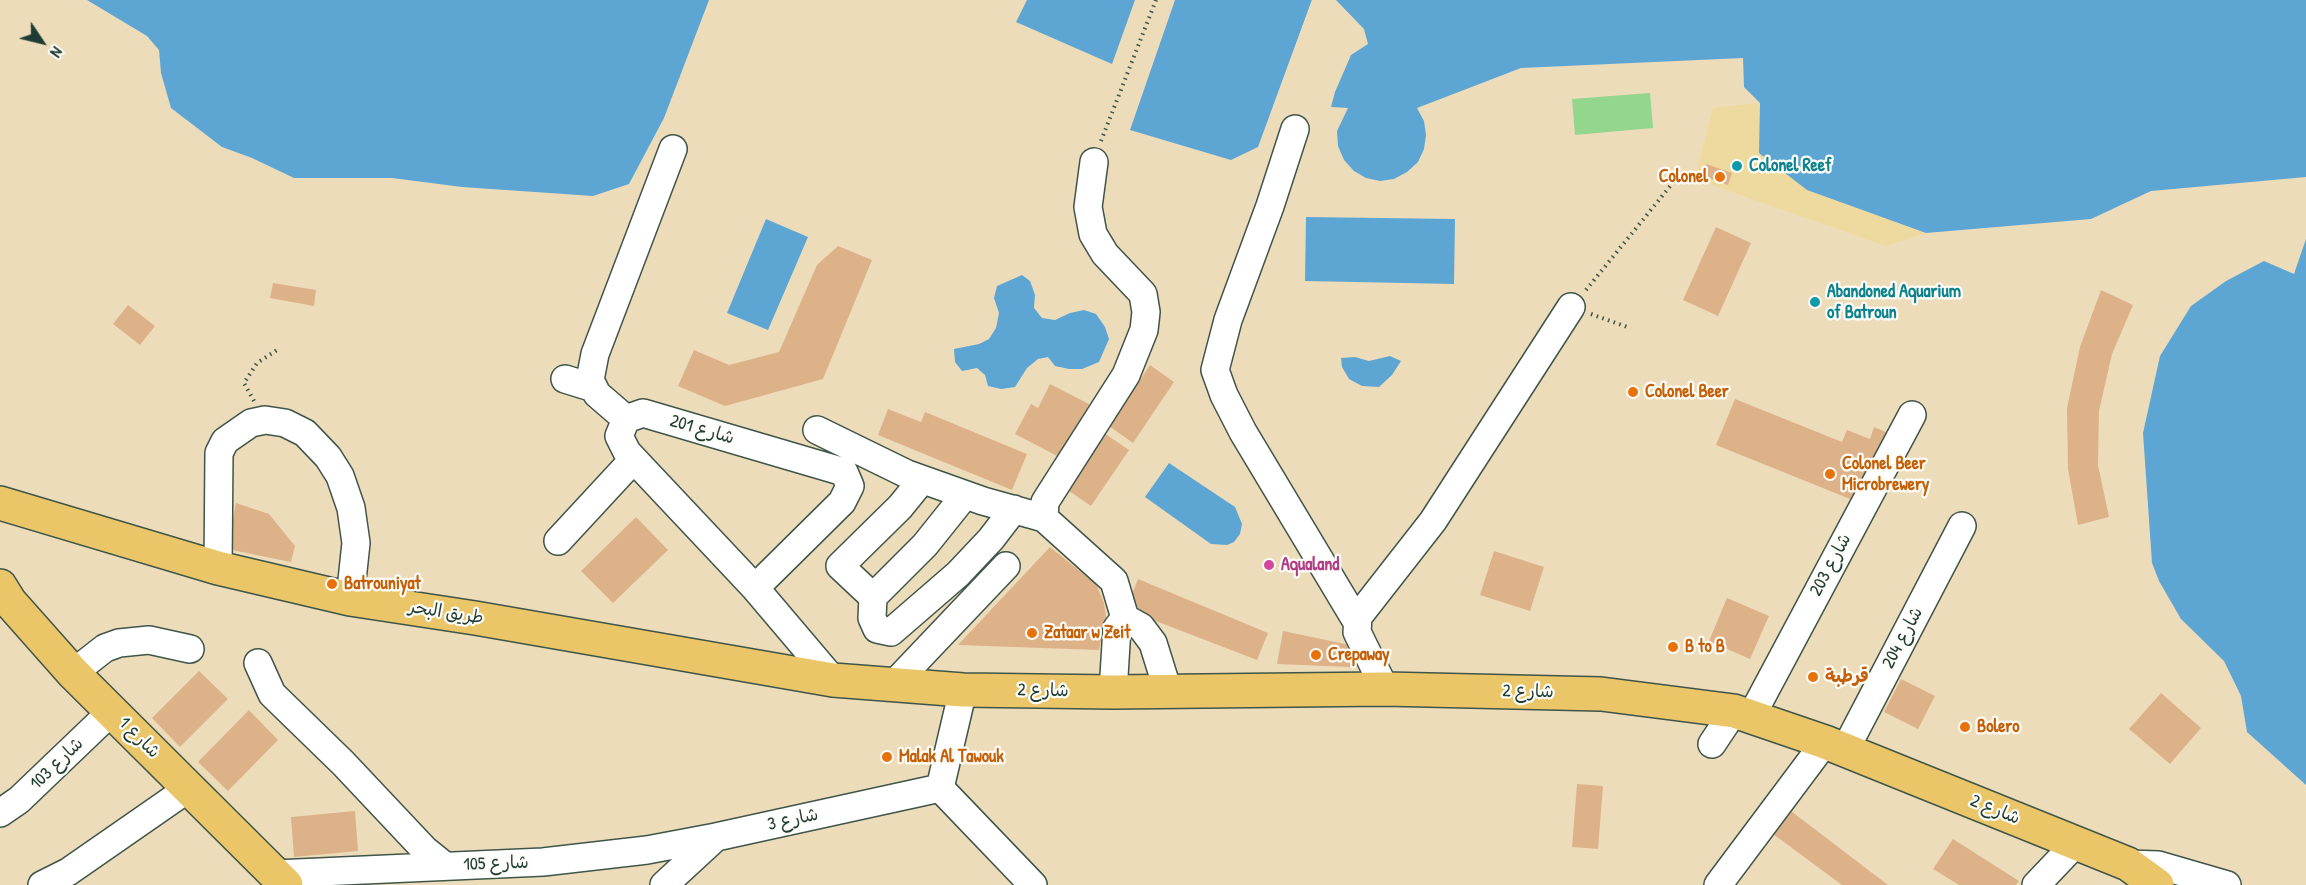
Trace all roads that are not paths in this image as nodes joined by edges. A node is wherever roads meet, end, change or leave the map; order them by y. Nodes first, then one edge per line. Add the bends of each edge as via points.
1 (1295, 129) dead end
2 (673, 149) dead end
3 (1094, 162) road end
4 (1571, 307) road end
5 (565, 379) dead end
6 (594, 388) junction
7 (1912, 415) dead end
8 (626, 419) junction
9 (817, 430) dead end
10 (633, 460) junction
11 (922, 480) junction
12 (965, 495) junction
13 (0, 503) edge
14 (1014, 509) junction
15 (1044, 518) junction
16 (1962, 526) dead end
17 (558, 541) dead end
18 (1006, 567) dead end
19 (218, 568) junction
20 (754, 588) junction
21 (873, 597) junction
22 (350, 599) junction
23 (3, 600) edge
24 (1125, 618) junction
25 (1357, 622) junction
26 (189, 650) dead end
27 (258, 663) dead end
28 (73, 673) junction
29 (863, 683) junction
30 (1385, 689) junction
31 (963, 690) junction
32 (1168, 691) junction
33 (1113, 692) junction
34 (112, 711) junction
35 (1743, 713) junction
36 (1712, 744) dead end
37 (1835, 746) junction
38 (189, 788) junction
39 (940, 788) junction
40 (0, 813) edge
41 (716, 837) junction
42 (2076, 843) junction
43 (2128, 864) junction
44 (445, 866) junction
45 (280, 879) edge
46 (42, 885) edge
47 (664, 885) edge
48 (1033, 885) edge
49 (1718, 885) edge
50 (2036, 885) edge
51 (2157, 885) edge
52 (2227, 885) edge

1 - 25 street via 1228,320 1215,370 1243,432
2 - 6 street via 595,354 590,380
3 - 15 street via 1088,207 1093,234 1105,254 1143,294 1144,330 1126,375 1045,502
4 - 25 street via 1433,521
5 - 6 street
6 - 8 street
7 - 35 street, شارع 203
8 - 10 street via 619,436
8 - 20 street, شارع 201 via 643,413 844,472 850,486 842,502
9 - 11 street
10 - 17 street
10 - 20 street
11 - 12 street
11 - 21 street via 840,566
12 - 14 street
12 - 21 street via 925,545
13 - 19 main road, طريق البحر
14 - 15 street
14 - 21 street via 958,574 891,632 878,629 872,618
15 - 24 street via 1113,581
16 - 37 street, شارع 204
18 - 29 street
19 - 22 main road, طريق البحر
19 - 22 street via 219,453 225,441 238,430 265,420 285,423 305,433 340,476 351,508 356,543
20 - 29 street
22 - 29 main road, طريق البحر
23 - 28 main road, شارع 1
24 - 32 street via 1141,627 1153,643
24 - 33 street via 1117,628
25 - 30 street via 1357,632
26 - 28 street via 149,640 118,643 105,648
27 - 44 street via 272,694
28 - 34 main road, شارع 1
29 - 31 main road, شارع 2
30 - 32 main road, شارع 2
30 - 35 main road, شارع 2 via 1601,694
31 - 33 main road, شارع 2
31 - 39 street
32 - 33 main road, شارع 2
34 - 38 main road, شارع 1
34 - 40 street, شارع 103 via 19,800
35 - 36 street, شارع 203
35 - 37 main road, شارع 2
37 - 42 main road, شارع 2
37 - 49 street, شارع 204
38 - 45 main road, شارع 1
38 - 46 street via 68,872
39 - 41 street, شارع 3
39 - 48 street
41 - 44 street, شارع 105 via 543,862
41 - 47 street
42 - 43 main road, شارع 2
42 - 50 street
43 - 51 main road, شارع 2
43 - 52 street via 2158,865
44 - 45 street, شارع 105

